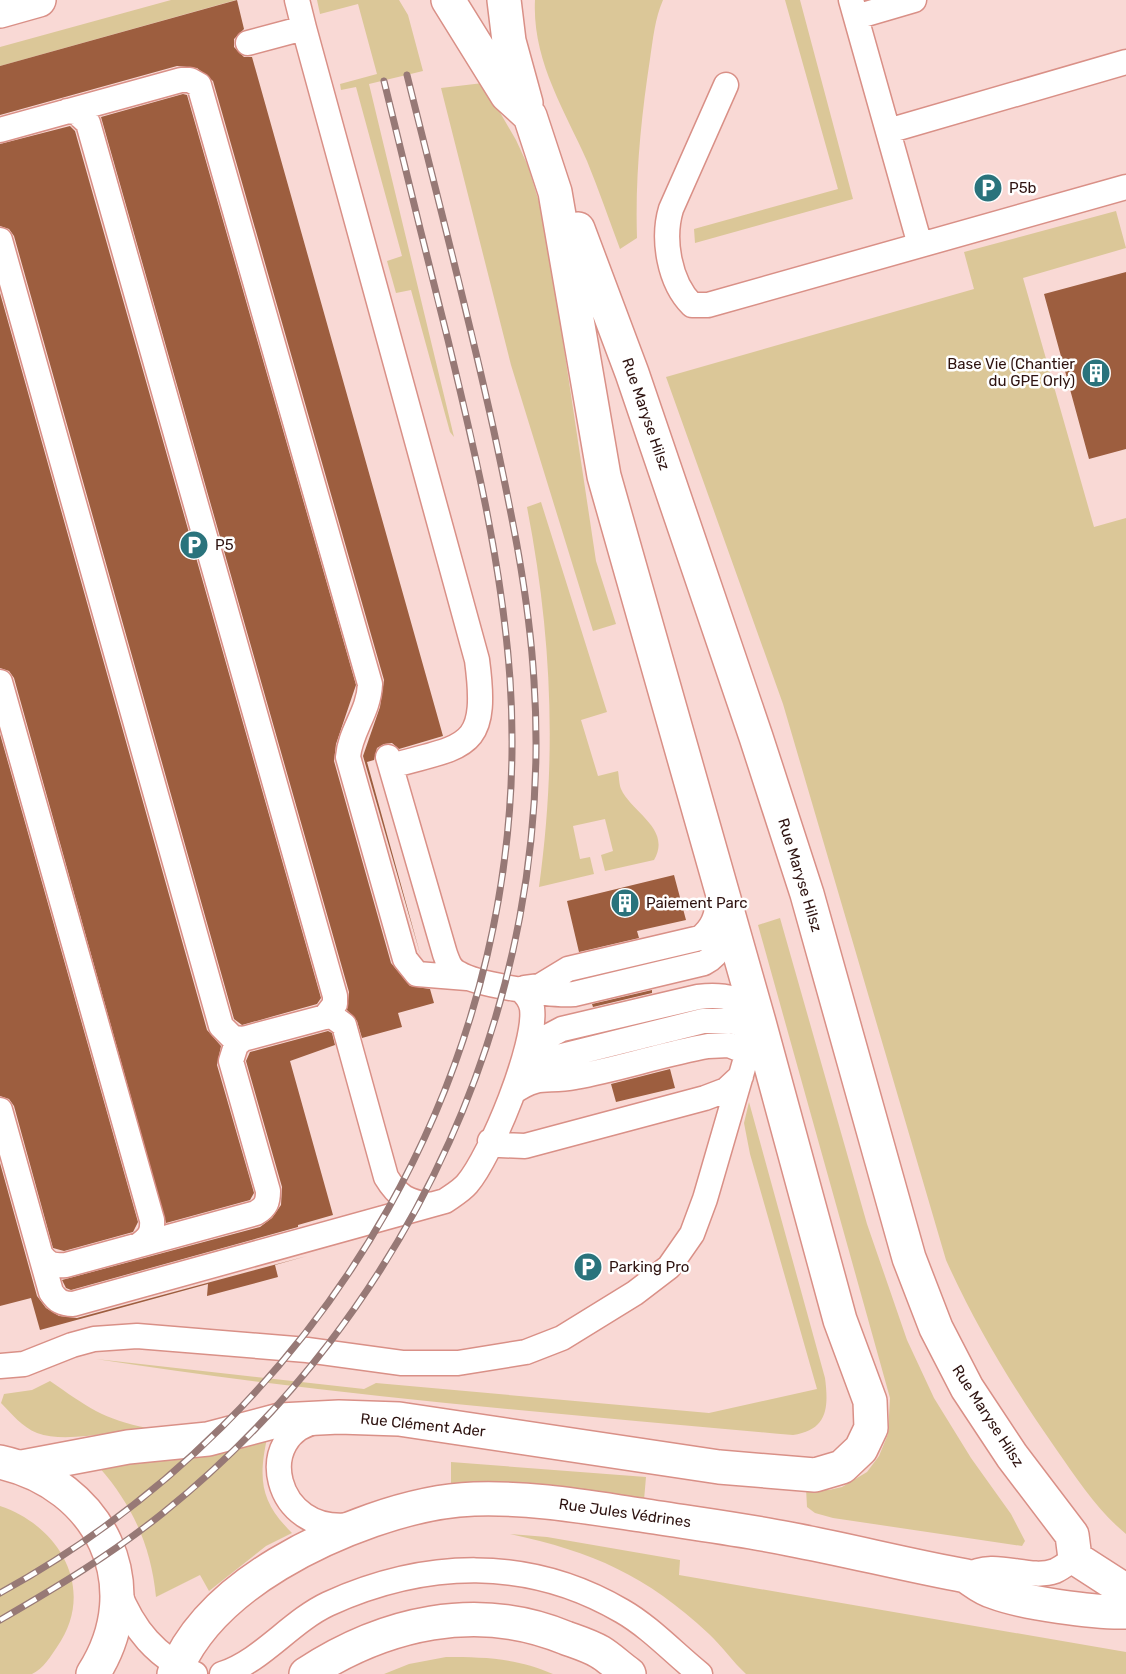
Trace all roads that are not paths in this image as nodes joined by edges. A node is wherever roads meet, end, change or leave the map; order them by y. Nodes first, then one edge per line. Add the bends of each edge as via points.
1 (39, 0) edge
2 (297, 0) edge
3 (448, 0) edge
4 (504, 0) edge
5 (914, 0) edge
6 (854, 9) edge
7 (0, 10) edge
8 (304, 28) junction
9 (248, 43) dead end
10 (1126, 62) edge
11 (726, 85) dead end
12 (67, 111) junction
13 (530, 116) junction
14 (0, 130) edge
15 (888, 131) junction
16 (1126, 187) edge
17 (0, 240) edge
18 (920, 245) junction
19 (0, 682) edge
20 (719, 880) junction
21 (467, 978) junction
22 (520, 988) junction
23 (325, 1017) junction
24 (753, 1022) junction
25 (243, 1039) junction
26 (741, 1076) junction
27 (513, 1092) junction
28 (0, 1110) edge
29 (490, 1141) junction
30 (430, 1205) junction
31 (139, 1245) junction
32 (41, 1255) junction
33 (0, 1366) edge
34 (339, 1417) junction
35 (11, 1464) edge
36 (370, 1522) junction
37 (1075, 1558) junction
38 (966, 1576) junction
39 (118, 1590) junction
40 (1126, 1591) edge
41 (1126, 1612) edge
42 (182, 1671) edge
43 (93, 1674) edge
44 (222, 1674) edge
45 (306, 1674) edge
46 (629, 1674) edge
47 (700, 1674) edge

1 - 7 street
2 - 8 lane
3 - 13 street, Rue Maryse Hilsz via 507,95
4 - 13 street, Rue Maryse Hilsz via 509,41
5 - 6 lane
6 - 15 lane
8 - 9 lane
8 - 21 lane via 462,601 480,684 473,735 458,747 389,761 445,954 456,973
10 - 15 lane
11 - 18 lane via 665,229 680,293 692,305 708,305
12 - 14 lane
12 - 21 lane via 181,80 199,85 204,93 370,684 366,711 350,743 348,757 405,959 417,974
12 - 23 lane via 76,112 88,123 335,996 335,1004
13 - 20 street via 557,203 604,476
13 - 37 street, Rue Maryse Hilsz via 561,183 632,373 756,737 807,894 909,1258 928,1308 967,1388 1072,1535
15 - 18 lane
16 - 18 lane
17 - 25 lane via 221,1026 233,1038
19 - 31 lane via 152,1221 153,1230
20 - 22 lane via 716,917 700,938 568,969 540,986
20 - 24 street
21 - 22 lane
22 - 27 lane via 532,1009 525,1059
23 - 25 lane
23 - 30 lane via 332,1016 345,1025 386,1177 395,1192 411,1202
24 - 26 lane
24 - 27 lane via 729,1045 708,1046 574,1077 545,1077
24 - 27 lane via 726,996 698,997 562,1029 545,1038 535,1050
24 - 34 street, Rue Clément Ader via 775,1080 840,1320 870,1401 871,1428 861,1449 842,1467 815,1475 718,1467 399,1419
25 - 31 lane via 236,1045 231,1061 268,1201 256,1213
26 - 29 lane via 726,1090 705,1098 525,1146
26 - 33 lane via 692,1234 669,1267 635,1293 553,1341 526,1352 458,1363 402,1363 307,1350 137,1336 94,1339 24,1364
27 - 29 lane
28 - 32 lane
29 - 30 lane via 466,1186 445,1201
30 - 32 lane via 73,1304 56,1299
31 - 32 lane via 66,1265 47,1263
34 - 35 street, Rue Clément Ader via 280,1420 208,1439
34 - 36 lane via 309,1423 294,1433 281,1451 279,1472 284,1493 294,1509 312,1521 335,1527
35 - 39 street via 48,1478 75,1498 97,1525 111,1556
36 - 38 street, Rue Jules Védrines via 427,1505 473,1499 525,1500 754,1532
36 - 42 street, Rue Jules Védrines via 299,1551 249,1581 206,1622
37 - 38 lane via 1046,1572 994,1568 974,1570
37 - 40 street
38 - 41 street, Rue Jules Védrines via 983,1588 1006,1596
39 - 42 lane via 129,1619 151,1645
39 - 43 street via 115,1624 105,1656
44 - 47 lane via 236,1670 327,1605 420,1573 472,1569 520,1573 575,1590 623,1611
45 - 46 street via 372,1638 416,1625 460,1619 513,1621 555,1633 599,1651

